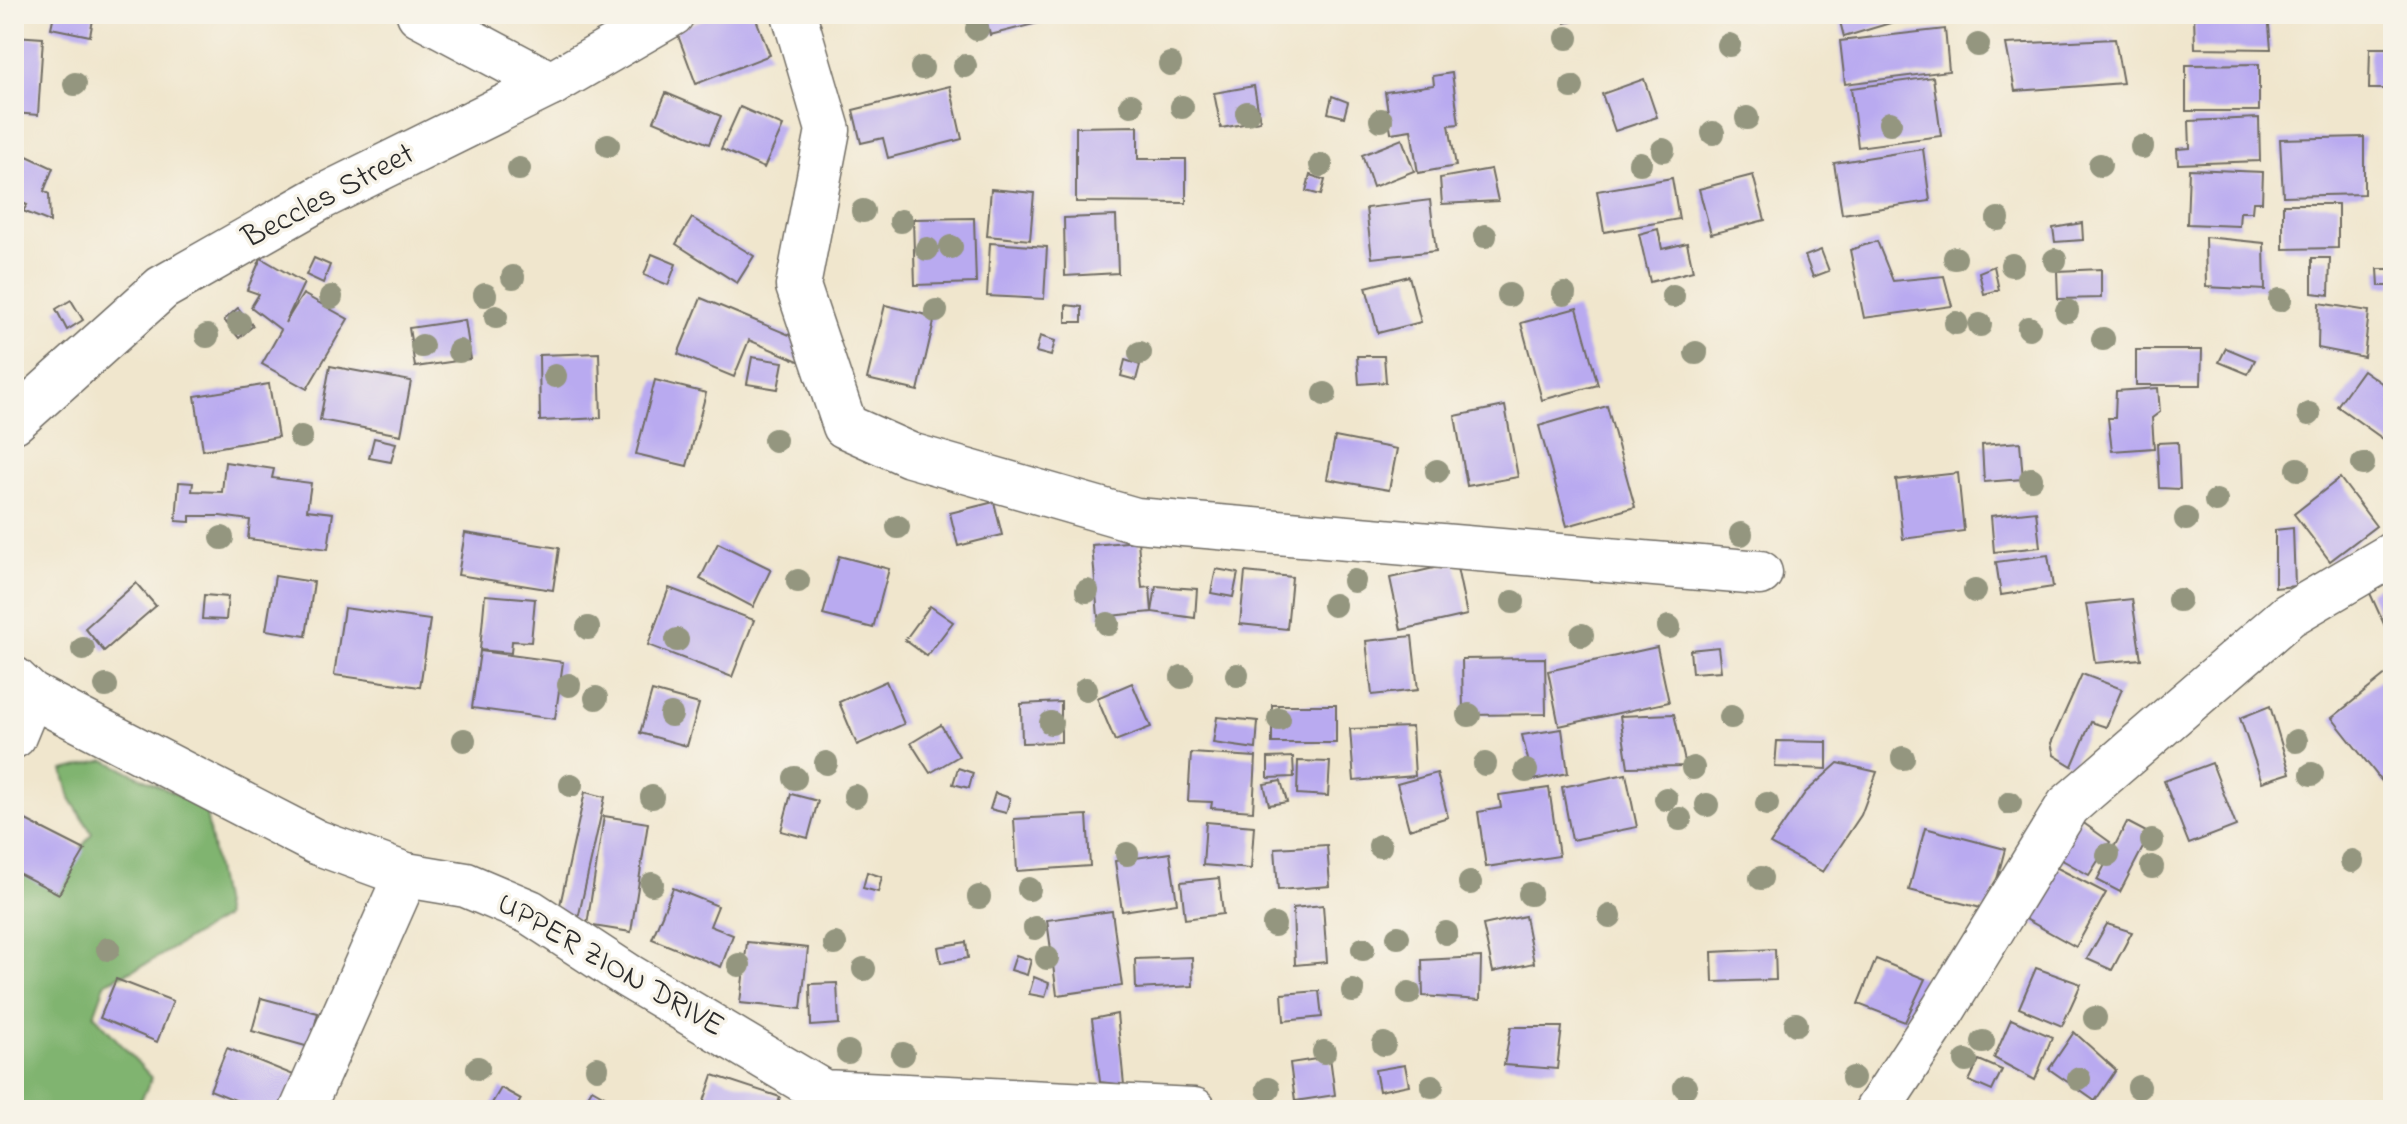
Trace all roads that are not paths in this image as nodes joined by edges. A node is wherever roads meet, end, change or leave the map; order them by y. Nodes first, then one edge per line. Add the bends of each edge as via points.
1 (419, 14) edge
2 (672, 14) edge
3 (794, 14) edge
4 (551, 84) junction
5 (14, 421) edge
6 (2393, 554) edge
7 (1760, 573) dead end
8 (23, 687) edge
9 (14, 736) edge
10 (406, 875) junction
11 (1874, 1109) edge
12 (302, 1110) edge
13 (1194, 1110) edge

1 - 4 street
2 - 4 street, Beccles Street
3 - 7 street via 828,130 798,286 845,426 910,455 1136,520
4 - 5 street, Beccles Street via 322,197 162,288
6 - 11 street via 2289,615 2068,806 1943,1010
8 - 9 street
8 - 10 street, UPPER ZION DRIVE via 316,842
10 - 12 street
10 - 13 street, UPPER ZION DRIVE via 466,885 530,912 823,1092

